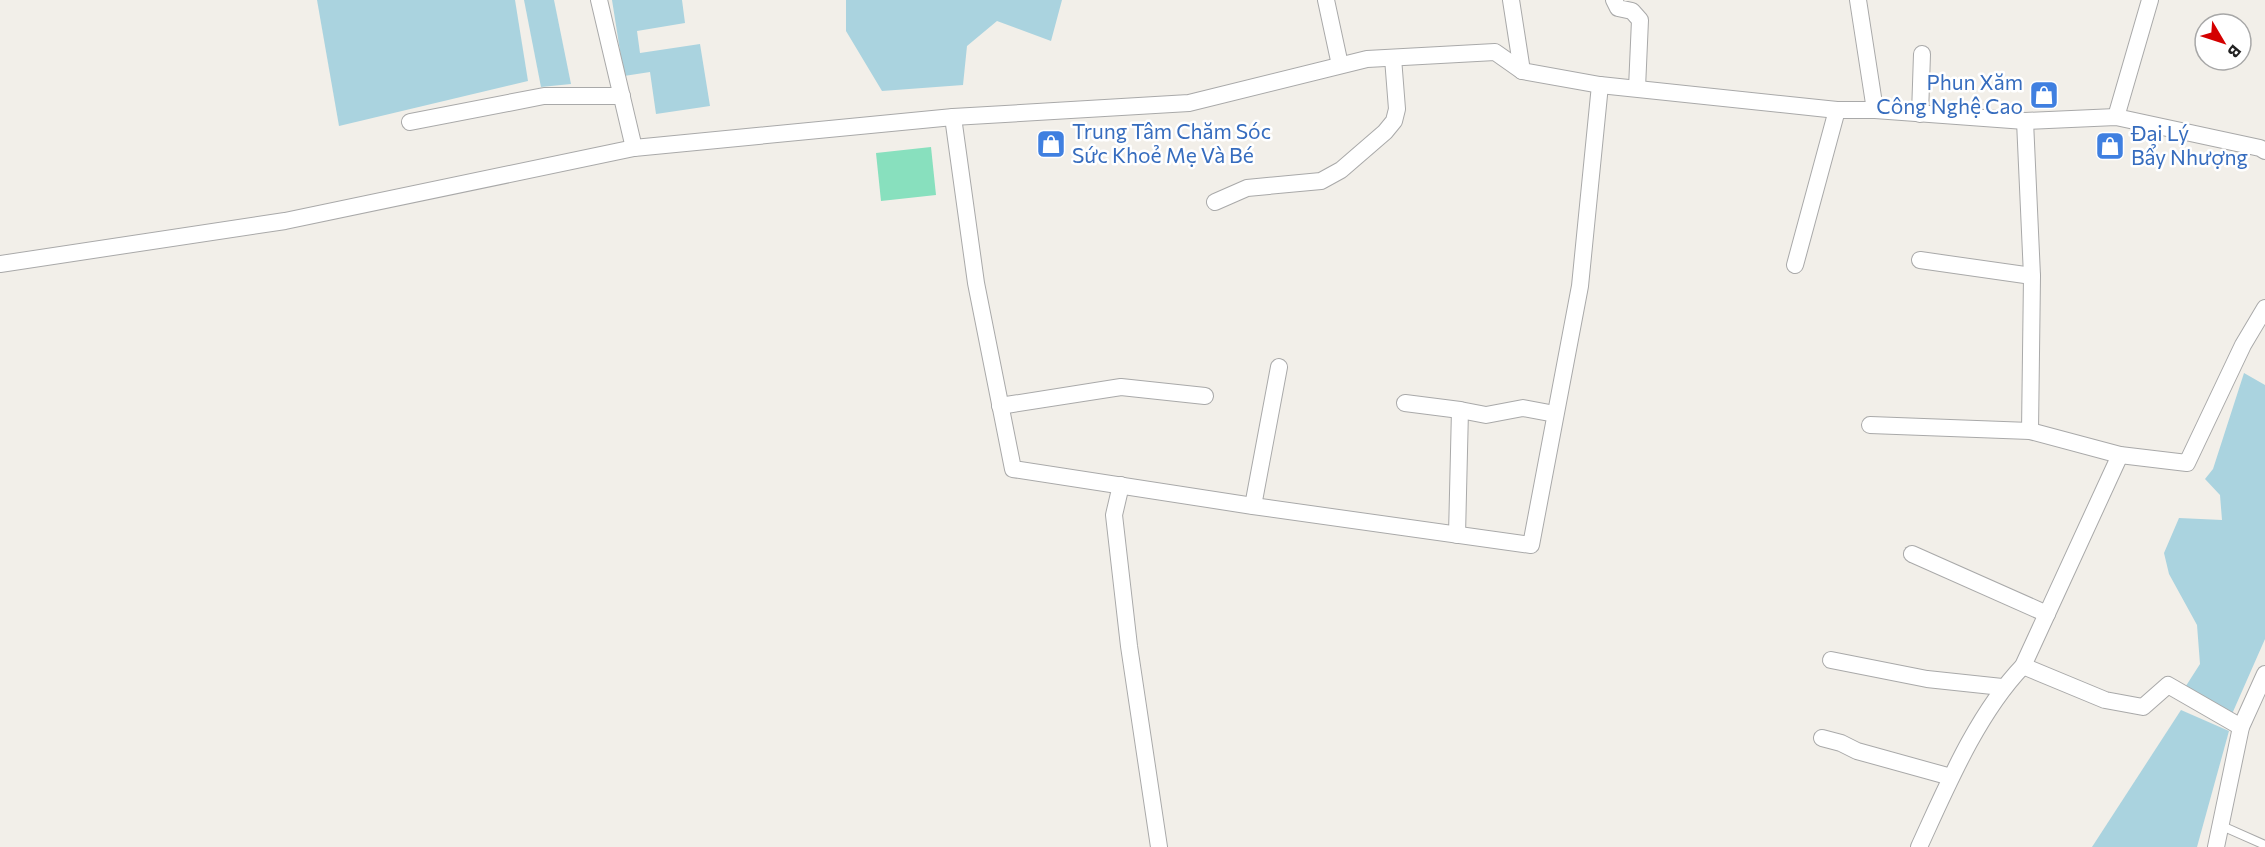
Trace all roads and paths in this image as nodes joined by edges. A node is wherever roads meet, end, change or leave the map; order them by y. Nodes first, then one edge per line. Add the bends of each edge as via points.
1 (599, 0) edge
2 (1326, 0) edge
3 (1511, 0) edge
4 (1614, 0) edge
5 (1858, 0) edge
6 (2150, 0) edge
7 (1922, 54) dead end
8 (1393, 58) junction
9 (1340, 65) junction
10 (1522, 71) junction
11 (1600, 85) junction
12 (1637, 88) junction
13 (622, 96) junction
14 (1838, 110) junction
15 (1875, 110) junction
16 (1920, 114) junction
17 (953, 117) junction
18 (2116, 117) junction
19 (410, 122) dead end
20 (2025, 122) junction
21 (634, 148) junction
22 (2265, 151) edge
23 (1215, 202) dead end
24 (1920, 260) dead end
25 (0, 264) edge
26 (1795, 265) dead end
27 (2032, 276) junction
28 (2265, 308) edge
29 (1279, 367) dead end
30 (1205, 396) dead end
31 (1405, 403) dead end
32 (1000, 406) junction
33 (1460, 410) junction
34 (1555, 414) junction
35 (1870, 425) dead end
36 (2030, 431) junction
37 (2120, 455) junction
38 (1121, 485) junction
39 (1253, 506) junction
40 (1457, 535) junction
41 (1912, 554) dead end
42 (2047, 614) junction
43 (1831, 660) dead end
44 (2023, 666) junction
45 (2265, 674) edge
46 (2002, 687) junction
47 (2241, 727) junction
48 (1822, 738) dead end
49 (1951, 777) junction
50 (2222, 826) junction
51 (2265, 845) edge
52 (1159, 847) edge
53 (1919, 847) edge
54 (2216, 847) edge

1 - 13 street
2 - 9 street
3 - 10 street
4 - 12 street via 1618,8 1632,11 1640,20
5 - 15 street
6 - 18 street
7 - 16 street
8 - 9 street
8 - 10 street via 1495,52
8 - 23 street via 1397,109 1394,122 1341,170 1321,181 1246,188
9 - 17 street via 1190,103
10 - 11 street
11 - 12 street
11 - 34 street via 1580,286
12 - 14 street
13 - 19 street via 544,96
13 - 21 street
14 - 15 street
14 - 26 street
15 - 16 street
16 - 20 street
17 - 21 street
17 - 32 street via 976,283
18 - 20 street
18 - 22 street
20 - 27 street
21 - 25 street via 285,221
24 - 27 street
27 - 36 street
28 - 37 street via 2243,345 2187,463
29 - 39 street
30 - 32 street via 1121,387
31 - 33 street
32 - 38 street via 1013,468
33 - 34 street via 1486,415 1523,408
33 - 40 street
34 - 40 street via 1531,545
35 - 36 street
36 - 37 street
37 - 42 street
38 - 39 street
38 - 52 street via 1114,515
39 - 40 street
41 - 42 street
42 - 44 street
43 - 46 street via 1927,679
44 - 46 street
44 - 47 street via 2106,700 2143,707 2168,685
45 - 47 street
46 - 49 street
47 - 50 street
48 - 49 street
49 - 53 street
50 - 51 lane
50 - 54 street

